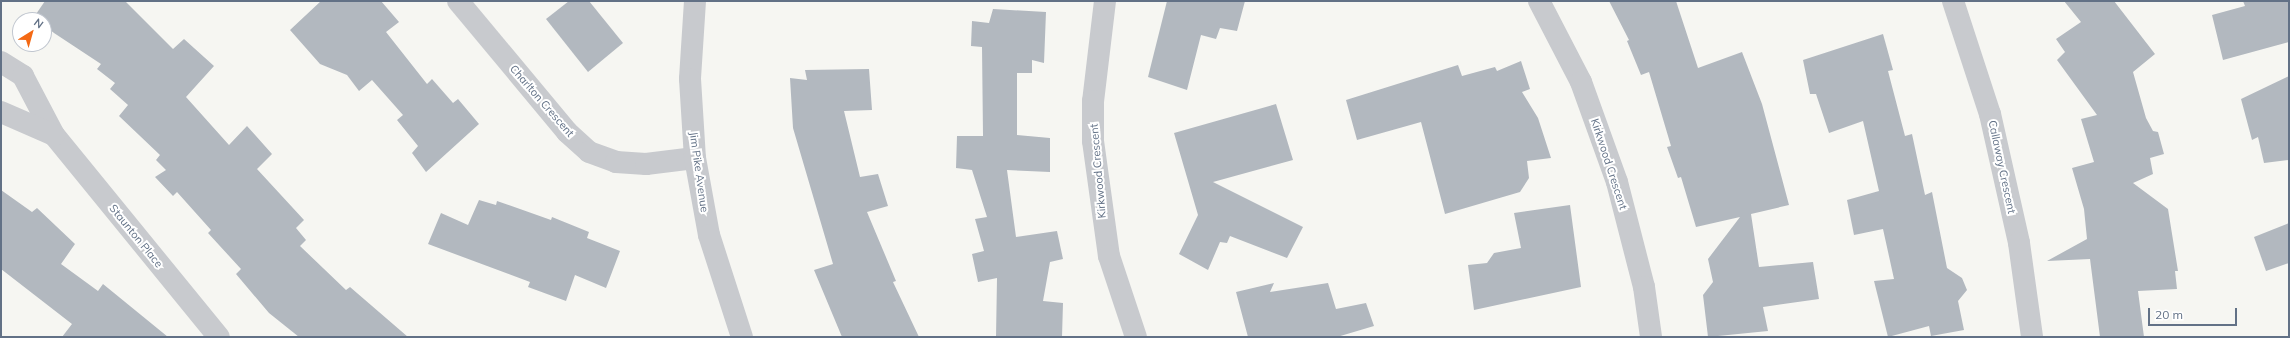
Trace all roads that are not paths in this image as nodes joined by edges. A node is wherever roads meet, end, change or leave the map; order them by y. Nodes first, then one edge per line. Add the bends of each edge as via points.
1 (458, 1) edge
2 (695, 1) edge
3 (1105, 1) edge
4 (1540, 1) edge
5 (1953, 1) edge
6 (1, 62) edge
7 (1, 112) edge
8 (54, 135) junction
9 (695, 158) junction
10 (219, 337) edge
11 (742, 337) edge
12 (1136, 337) edge
13 (1651, 337) edge
14 (2032, 337) edge

1 - 9 street, Charlton Crescent via 567,132 589,152 616,162 646,164
2 - 9 street, Jim Pike Avenue via 690,79
3 - 12 street, Kirkwood Crescent via 1093,101 1093,141 1109,256
4 - 13 street, Kirkwood Crescent via 1581,82 1617,182 1644,287
5 - 14 street, Callaway Crescent via 1990,114 2019,243
6 - 8 street, Staunton Place via 23,76
7 - 8 street, Staunton Place
8 - 10 street, Staunton Place
9 - 11 street, Jim Pike Avenue via 709,235

